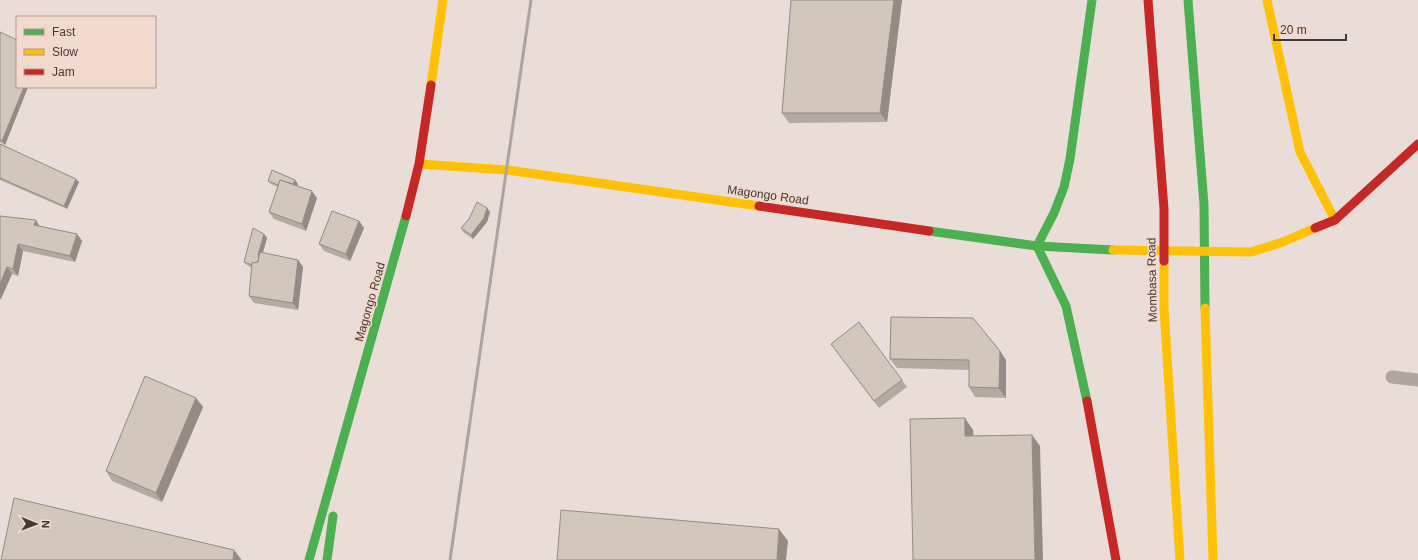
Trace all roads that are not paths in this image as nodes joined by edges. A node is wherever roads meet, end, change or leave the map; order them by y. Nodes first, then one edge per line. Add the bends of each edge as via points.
1 (442, 0) edge
2 (1092, 0) edge
3 (1148, 0) edge
4 (1188, 0) edge
5 (1267, 0) edge
6 (1418, 144) edge
7 (419, 164) junction
8 (1336, 220) junction
9 (1037, 246) junction
10 (1392, 377) dead end
11 (1418, 380) edge
12 (341, 447) junction
13 (309, 560) edge
14 (327, 560) edge
15 (1116, 560) edge
16 (1180, 560) edge
17 (1213, 560) edge

1 - 7 main road, Magongo Road
2 - 9 main road via 1064,186 1054,214
3 - 16 main road, Mombasa Road via 1164,209 1164,308
4 - 17 main road via 1204,205
5 - 8 main road via 1300,152
6 - 8 main road
7 - 9 main road, Magongo Road via 507,170
7 - 12 main road, Magongo Road
8 - 9 main road, Magongo Road via 1251,252
9 - 15 main road via 1066,306 1094,434
10 - 11 lane
12 - 13 main road, Magongo Road
12 - 14 main road, Magongo Road

